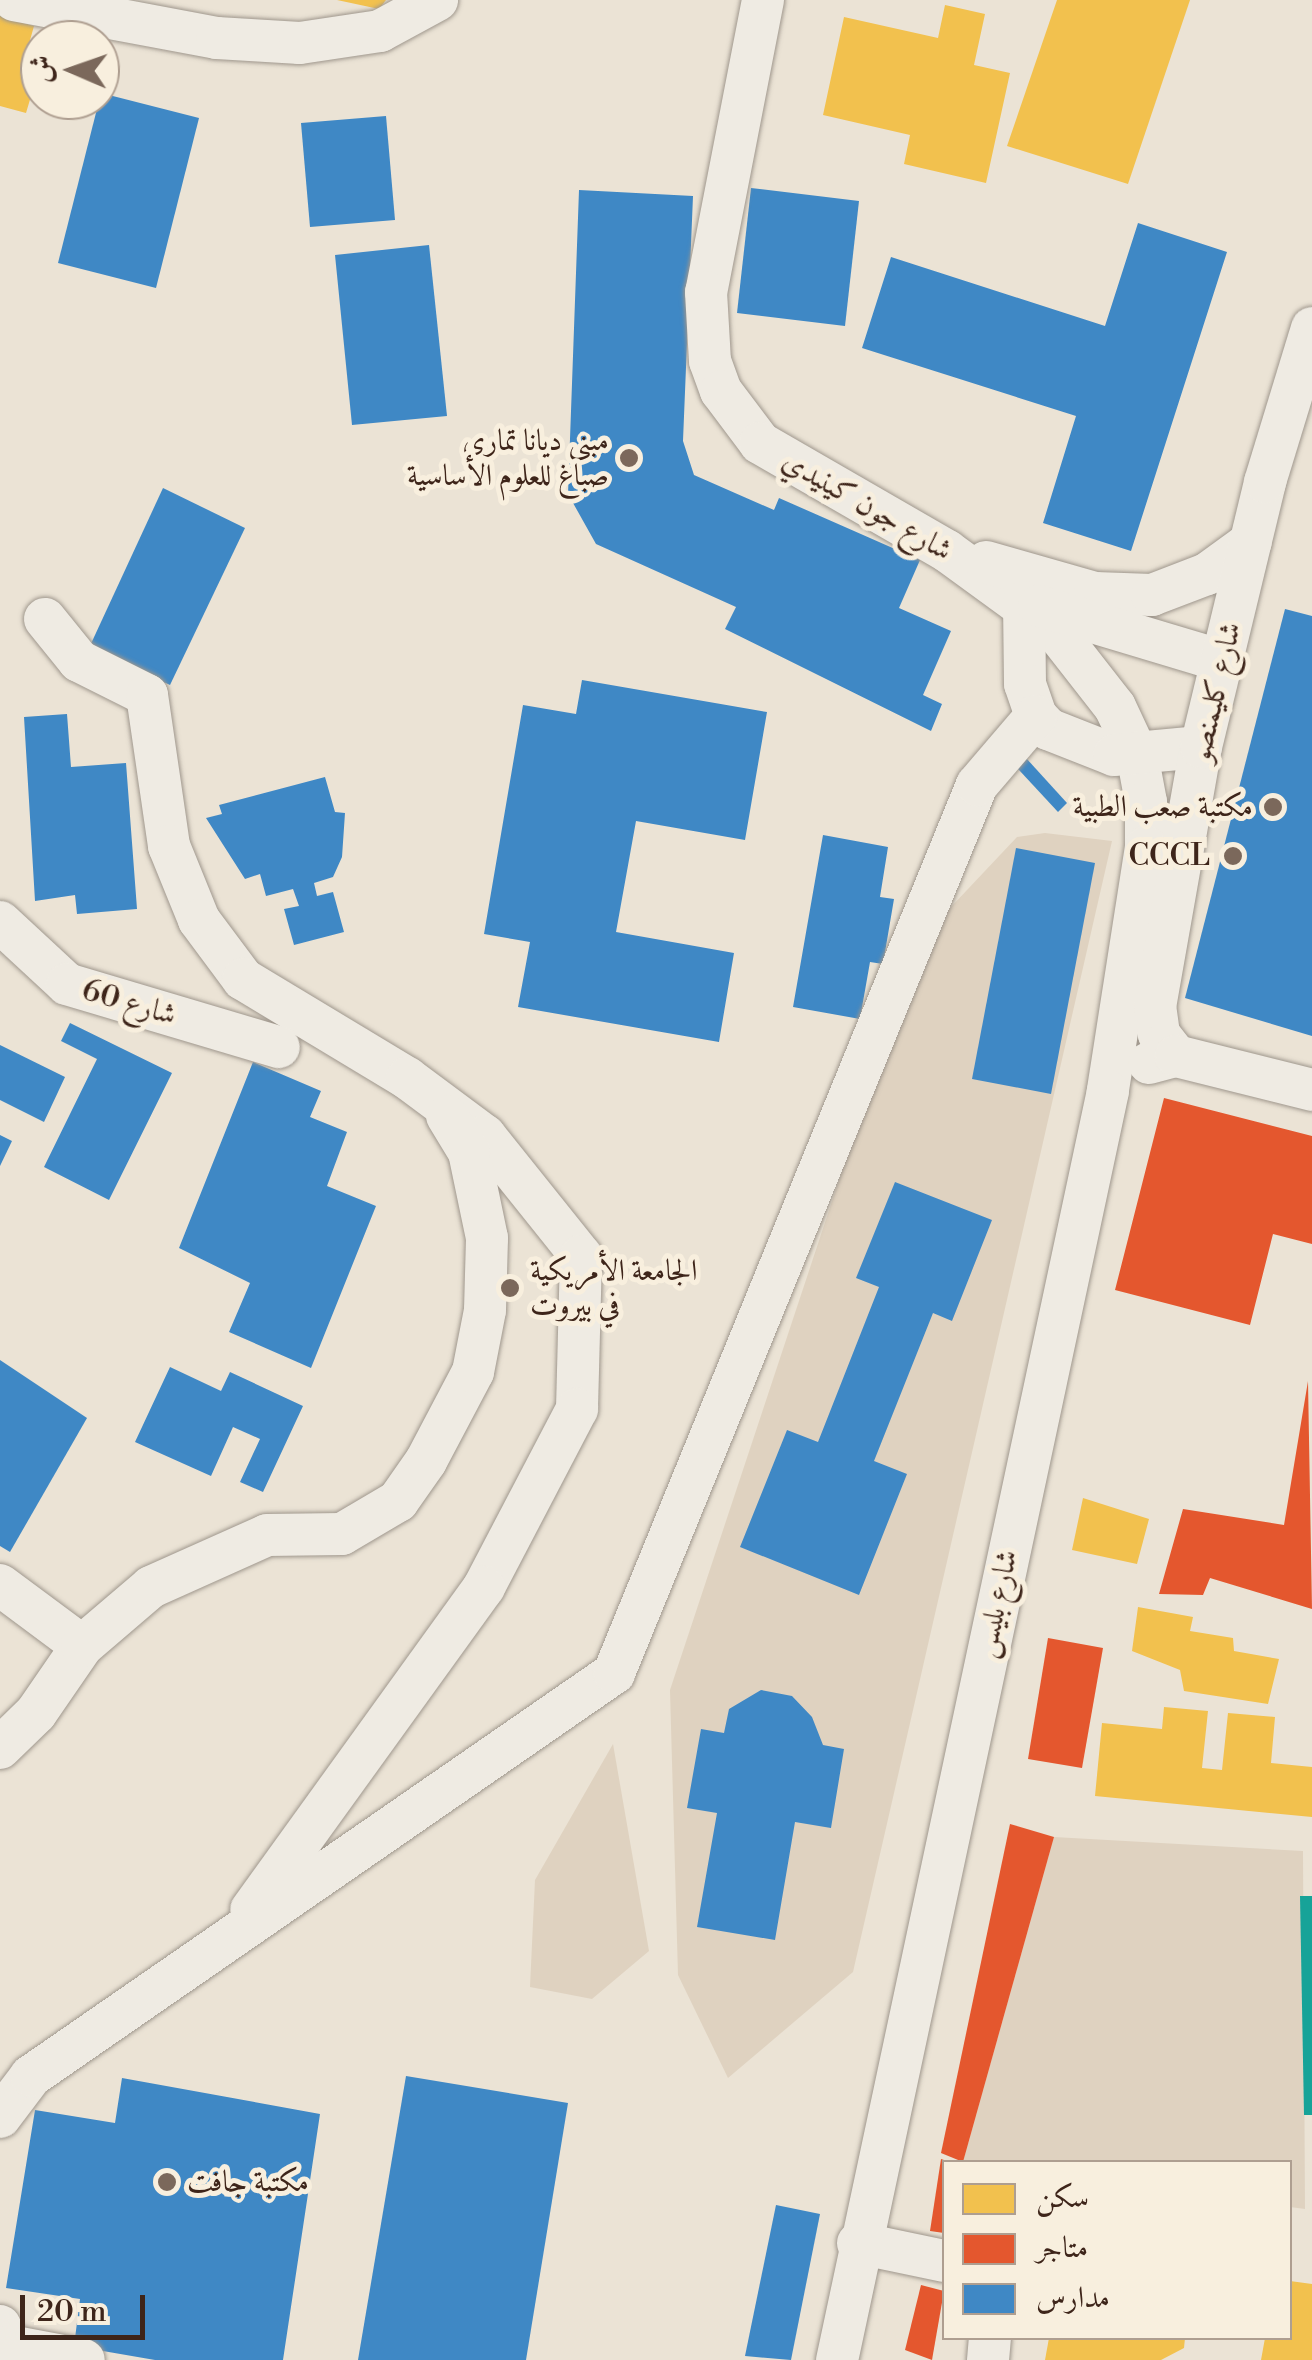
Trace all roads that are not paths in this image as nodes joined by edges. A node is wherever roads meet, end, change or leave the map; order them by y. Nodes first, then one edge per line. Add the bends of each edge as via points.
1 (14, 0) edge
2 (763, 0) edge
3 (436, 1) edge
4 (221, 19) edge
5 (1312, 328) edge
6 (1250, 542) junction
7 (947, 552) junction
8 (1024, 602) junction
9 (45, 619) dead end
10 (1222, 661) junction
11 (1036, 716) junction
12 (1202, 747) junction
13 (1137, 754) junction
14 (1146, 847) joint
15 (0, 922) edge
16 (279, 1047) dead end
17 (1176, 1056) junction
18 (1312, 1090) edge
19 (1108, 1092) junction
20 (442, 1108) junction
21 (0, 1585) edge
22 (82, 1646) junction
23 (0, 1748) edge
24 (234, 1936) junction
25 (0, 2116) edge
26 (858, 2243) junction
27 (942, 2260) edge
28 (0, 2326) edge
29 (84, 2360) edge
30 (838, 2360) edge

1 - 4 street
2 - 7 street, شارع جون كينيدي via 706,292 710,361 721,391 760,443
3 - 4 street via 380,31 300,43
5 - 6 street, شارع كليمنصو
6 - 7 street via 1180,588 1124,597
6 - 10 street, شارع كليمنصو
7 - 8 street, شارع جون كينيدي
8 - 10 street
8 - 11 street via 1025,684
8 - 13 street, شارع جون كينيدي via 1087,666
9 - 20 street via 79,661 147,695 149,746 169,846 199,920 243,979 408,1078
10 - 12 street, شارع كليمنصو
11 - 13 street via 1087,750
11 - 24 street via 977,785 614,1673
12 - 13 street
12 - 17 street, شارع كليمنصو via 1154,1007 1159,1034
13 - 14 street, شارع جون كينيدي
14 - 19 street, شارع بليس
15 - 16 street, شارع 60 via 68,984
17 - 18 street
17 - 19 street via 1138,1068
19 - 26 street, شارع بليس
20 - 22 street via 473,1169 487,1238 485,1310 474,1372 426,1461 398,1501 342,1534 268,1535 224,1553 151,1587
20 - 24 street via 485,1136 580,1256 577,1410 484,1587
21 - 22 street
22 - 23 street via 36,1713
24 - 25 street via 31,2076
26 - 27 street
26 - 30 street, شارع بليس
28 - 29 street via 9,2346

